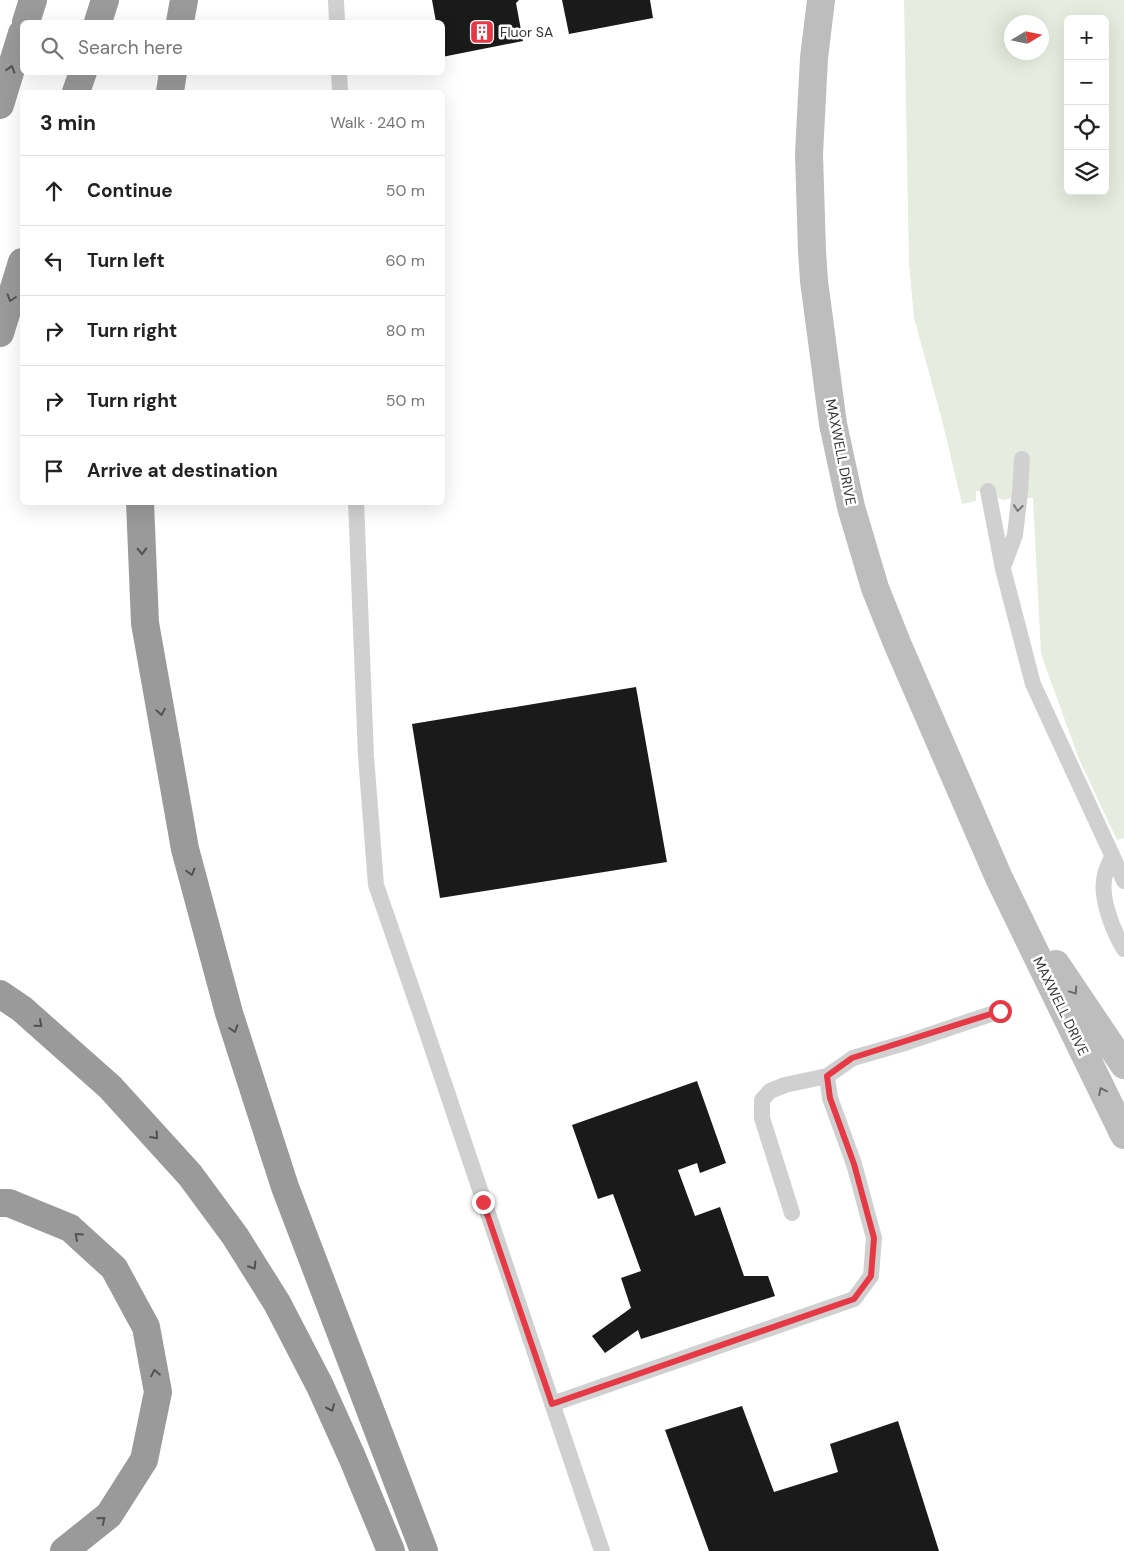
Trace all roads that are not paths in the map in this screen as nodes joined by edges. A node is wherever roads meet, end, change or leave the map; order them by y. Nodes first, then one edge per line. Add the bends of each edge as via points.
1 (33, 0) edge
2 (105, 0) edge
3 (184, 0) edge
4 (336, 0) edge
5 (821, 0) edge
6 (27, 20) edge
7 (99, 20) edge
8 (180, 20) edge
9 (337, 20) edge
10 (20, 39) edge
11 (82, 75) edge
12 (173, 75) edge
13 (339, 75) edge
14 (77, 90) edge
15 (170, 90) edge
16 (340, 90) edge
17 (0, 105) edge
18 (20, 268) edge
19 (0, 333) edge
20 (1022, 459) dead end
21 (988, 491) dead end
22 (140, 505) edge
23 (356, 505) edge
24 (1002, 569) junction
25 (1112, 857) junction
26 (999, 878) junction
27 (1124, 881) edge
28 (1124, 949) edge
29 (0, 994) edge
30 (1000, 1011) dead end
31 (1124, 1066) edge
32 (827, 1076) junction
33 (1124, 1135) edge
34 (0, 1203) edge
35 (792, 1213) dead end
36 (552, 1404) junction
37 (64, 1551) edge
38 (392, 1551) edge
39 (424, 1551) edge
40 (602, 1551) edge

1 - 6 highway
2 - 7 highway
3 - 8 highway
4 - 9 lane
5 - 26 main road, MAXWELL DRIVE via 813,68 809,193 814,281 833,424 851,507 875,588
17 -> 10 highway
11 - 14 highway
12 - 15 highway
13 - 16 lane
18 -> 19 highway
20 -> 24 lane via 1015,535
21 - 24 lane
22 -> 39 highway via 145,623 185,849 204,922 229,1013 285,1186
23 - 36 lane via 366,756 376,885
24 - 25 lane via 1033,684
25 - 27 lane
25 - 28 lane via 1104,877 1105,907
26 -> 31 main road, MAXWELL DRIVE
33 -> 26 main road, MAXWELL DRIVE
29 -> 38 highway via 22,1009 110,1087 190,1174 235,1236 277,1303 320,1386
30 - 32 lane via 852,1058
32 - 35 lane via 785,1085 770,1091 762,1100 762,1118
32 - 36 lane via 830,1098 854,1164 874,1238 871,1276 854,1299
37 -> 34 highway via 109,1514 144,1460 158,1392 146,1327 114,1268 70,1228 9,1203
36 - 40 lane

